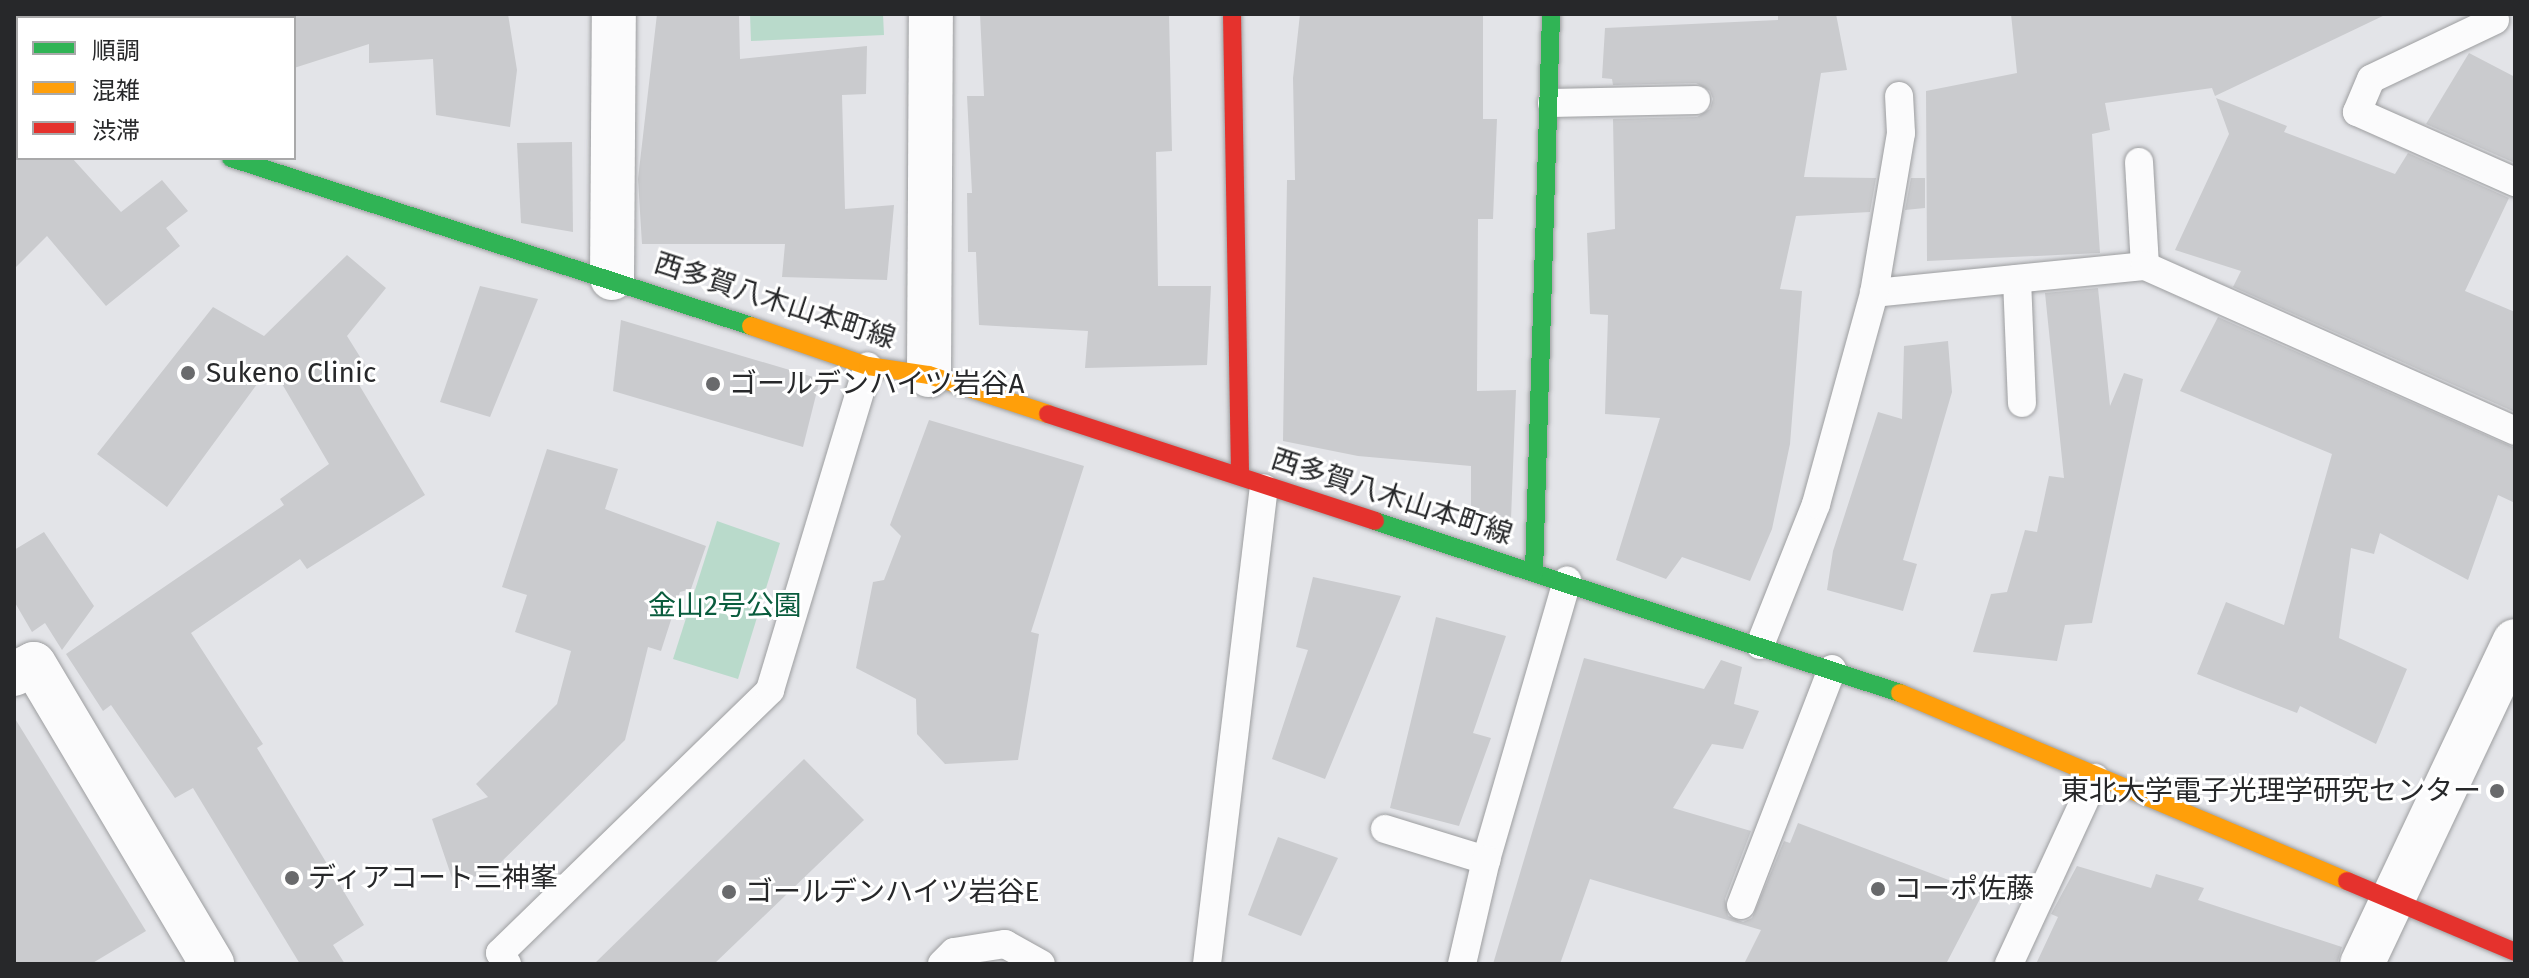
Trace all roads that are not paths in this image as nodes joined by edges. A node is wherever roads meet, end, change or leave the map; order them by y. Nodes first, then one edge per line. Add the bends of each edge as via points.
1 (614, 14) edge
2 (931, 14) edge
3 (1232, 14) edge
4 (1551, 14) edge
5 (2495, 20) dead end
6 (1899, 96) dead end
7 (1696, 100) dead end
8 (1552, 103) junction
9 (237, 160) edge
10 (2139, 162) dead end
11 (2515, 182) edge
12 (2145, 266) junction
13 (612, 278) junction
14 (2017, 279) junction
15 (1874, 293) junction
16 (868, 366) junction
17 (929, 375) junction
18 (2022, 403) dead end
19 (2515, 431) edge
20 (1252, 482) junction
21 (1534, 572) junction
22 (1567, 581) junction
23 (2515, 641) edge
24 (1760, 645) junction
25 (1832, 669) junction
26 (14, 674) edge
27 (2095, 778) junction
28 (1385, 829) dead end
29 (1486, 860) junction
30 (2389, 900) junction
31 (1741, 905) dead end
32 (2515, 952) edge
33 (212, 964) edge
34 (507, 964) edge
35 (942, 964) edge
36 (1041, 964) edge
37 (1207, 964) edge
38 (1462, 964) edge
39 (2009, 964) edge
40 (2362, 964) edge

1 - 13 street
2 - 17 street
3 - 20 street
4 - 8 street
5 - 11 lane via 2371,79 2357,112
6 - 15 lane via 1901,133
7 - 8 lane
8 - 21 street
9 - 13 street, 西多賀八木山本町線
10 - 12 lane
12 - 14 lane
12 - 19 lane
13 - 16 street, 西多賀八木山本町線
14 - 15 lane
14 - 18 lane
15 - 24 lane via 1816,504
16 - 17 street, 西多賀八木山本町線
16 - 34 lane via 770,690 500,953
17 - 20 street, 西多賀八木山本町線
20 - 21 street, 西多賀八木山本町線
20 - 37 lane
21 - 22 street, 西多賀八木山本町線
22 - 24 street, 西多賀八木山本町線
22 - 29 lane
23 - 30 street
24 - 25 street, 西多賀八木山本町線
25 - 27 street, 西多賀八木山本町線
25 - 31 lane
26 - 33 street via 34,664
27 - 30 street, 西多賀八木山本町線
27 - 39 lane
28 - 29 lane
29 - 38 lane
30 - 32 street, 西多賀八木山本町線
30 - 40 street
35 - 36 lane via 954,952 1005,944

